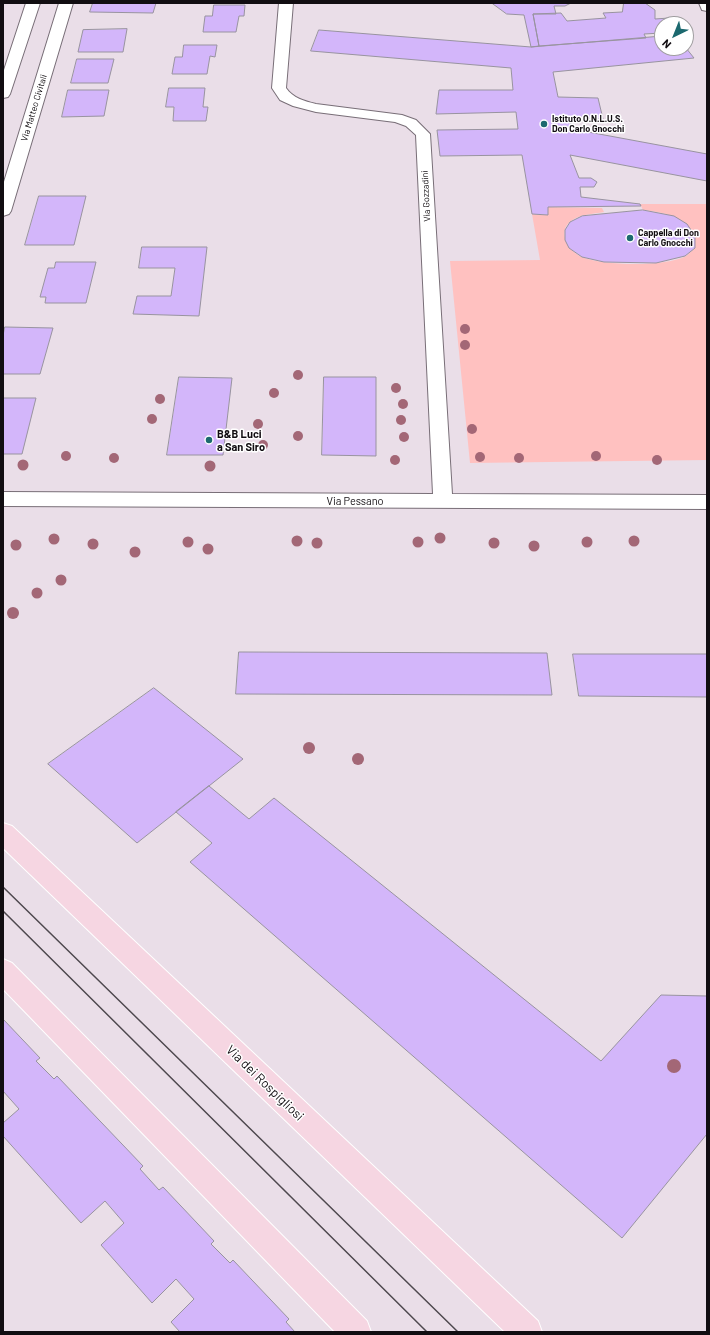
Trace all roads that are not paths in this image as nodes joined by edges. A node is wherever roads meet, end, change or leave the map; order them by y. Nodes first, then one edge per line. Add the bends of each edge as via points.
1 (286, 3) edge
2 (706, 3) edge
3 (49, 5) edge
4 (707, 7) edge
5 (3, 94) edge
6 (3, 211) edge
7 (3, 499) edge
8 (443, 502) junction
9 (707, 502) edge
10 (3, 833) edge
11 (3, 971) edge
12 (356, 1332) edge
13 (527, 1332) edge

1 - 8 street, Via Gozzadini via 279,88 282,96 294,104 310,108 372,114 410,122 423,134
2 - 4 street
3 - 5 street, Via Matteo Civitali
3 - 6 street, Via Matteo Civitali
7 - 8 street, Via Pessano
8 - 9 street, Via Pessano
10 - 13 main road, Via dei Rospigliosi
11 - 12 main road

